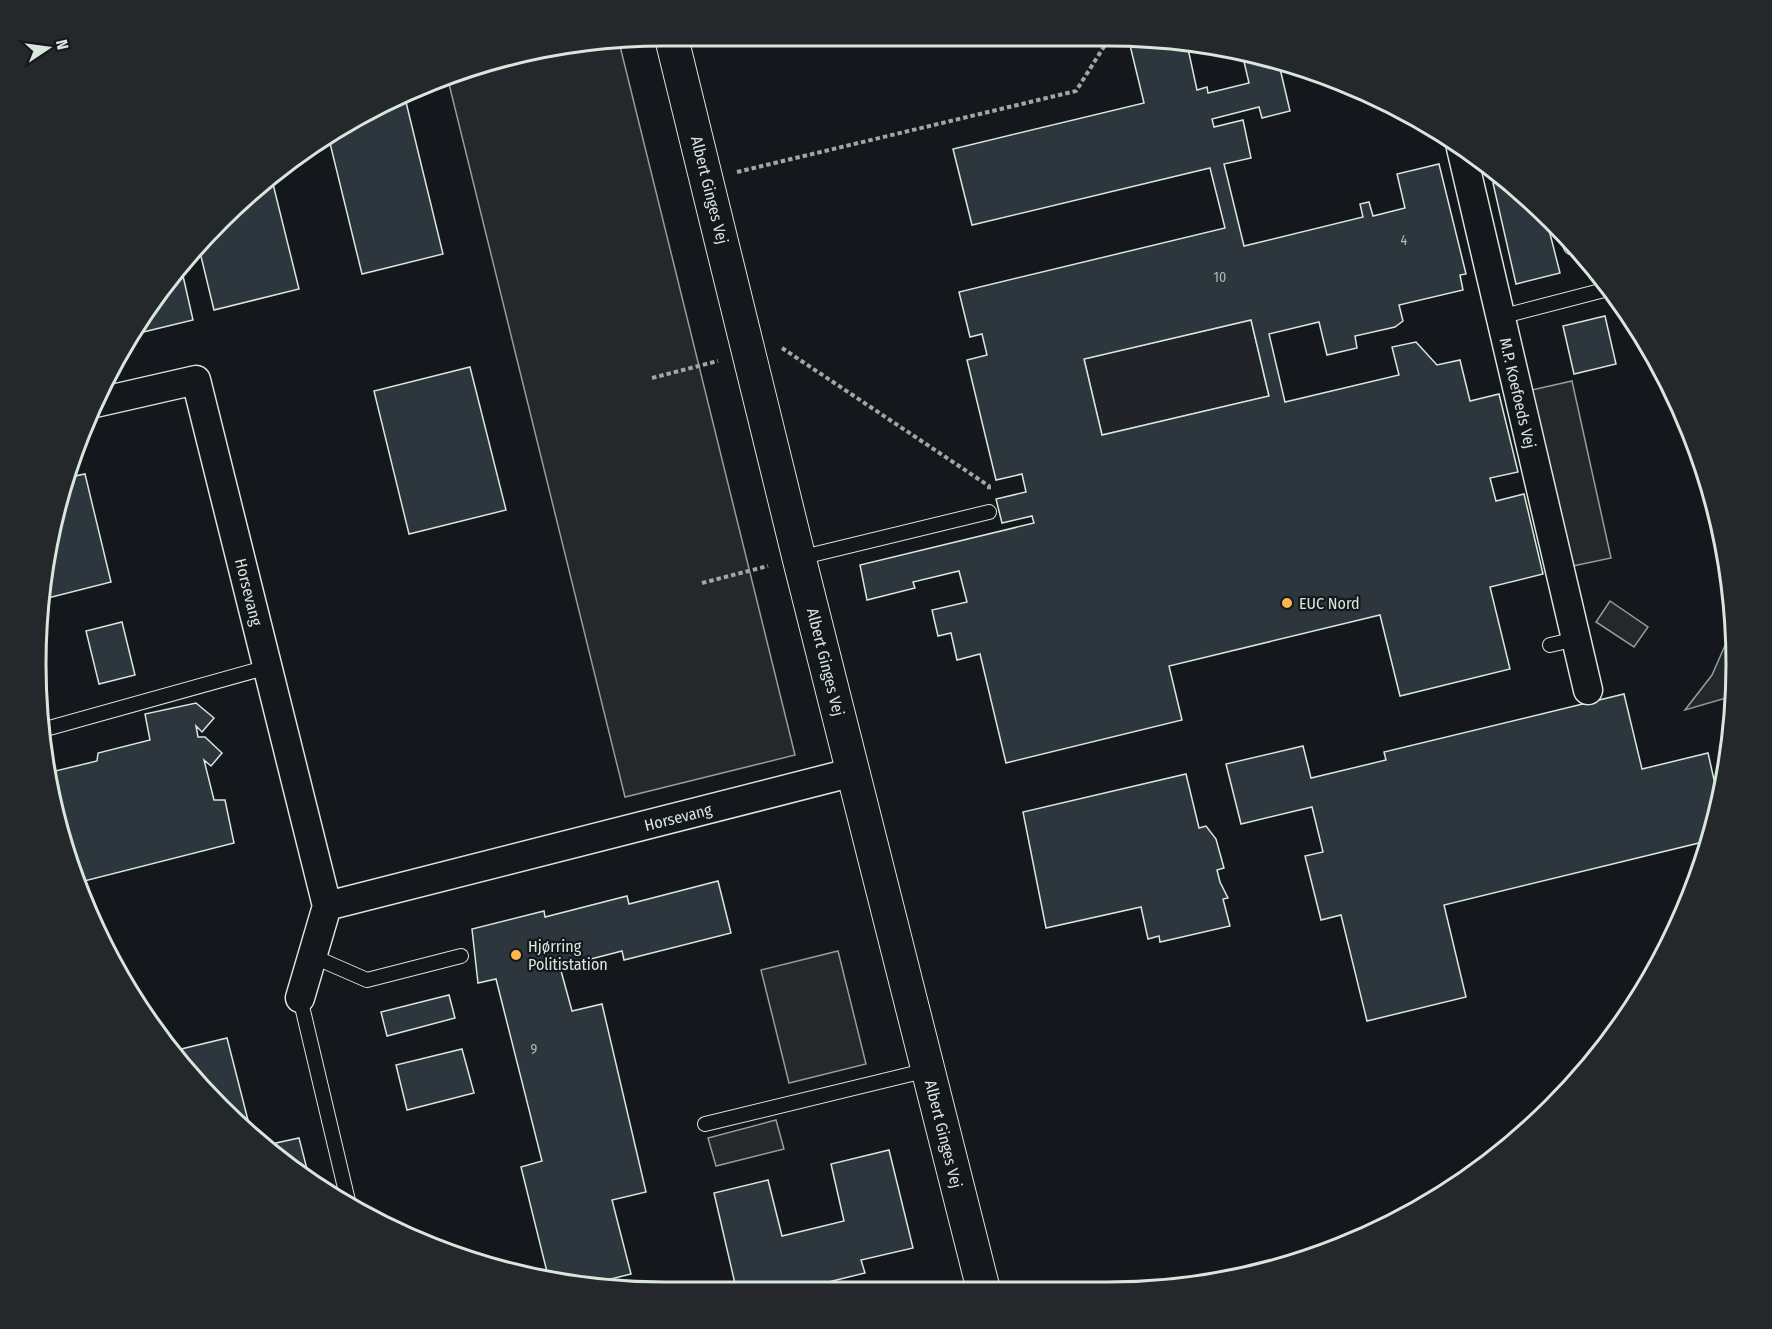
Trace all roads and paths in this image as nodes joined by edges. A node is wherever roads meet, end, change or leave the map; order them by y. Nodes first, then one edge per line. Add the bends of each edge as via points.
1 (674, 46) edge
2 (1104, 46) edge
3 (1464, 160) edge
4 (707, 180) junction
5 (1600, 291) edge
6 (1500, 317) junction
7 (742, 321) junction
8 (749, 353) junction
9 (652, 378) dead end
10 (106, 401) edge
11 (988, 512) joint
12 (800, 558) junction
13 (702, 583) dead end
14 (268, 667) junction
15 (1588, 690) dead end
16 (50, 728) edge
17 (854, 772) junction
18 (327, 906) junction
19 (312, 956) junction
20 (461, 956) dead end
21 (300, 998) joint
22 (928, 1070) junction
23 (705, 1124) dead end
24 (347, 1195) edge
25 (981, 1282) edge

1 - 4 street, Albert Ginges Vej
2 - 4 path via 1076,91
3 - 6 street, M.P. Koefoeds Vej
4 - 7 street, Albert Ginges Vej
5 - 6 lane
6 - 15 street, M.P. Koefoeds Vej via 1563,642
7 - 8 street, Albert Ginges Vej
7 - 11 path via 989,486
8 - 9 path
8 - 12 street, Albert Ginges Vej
10 - 14 street, Horsevang via 196,380
11 - 12 lane
12 - 13 path
12 - 17 street, Albert Ginges Vej
14 - 16 lane
14 - 18 street, Horsevang
17 - 18 street, Horsevang
17 - 22 street, Albert Ginges Vej
18 - 19 street
19 - 20 lane via 367,980
19 - 21 street
21 - 24 lane
22 - 23 lane
22 - 25 street, Albert Ginges Vej

